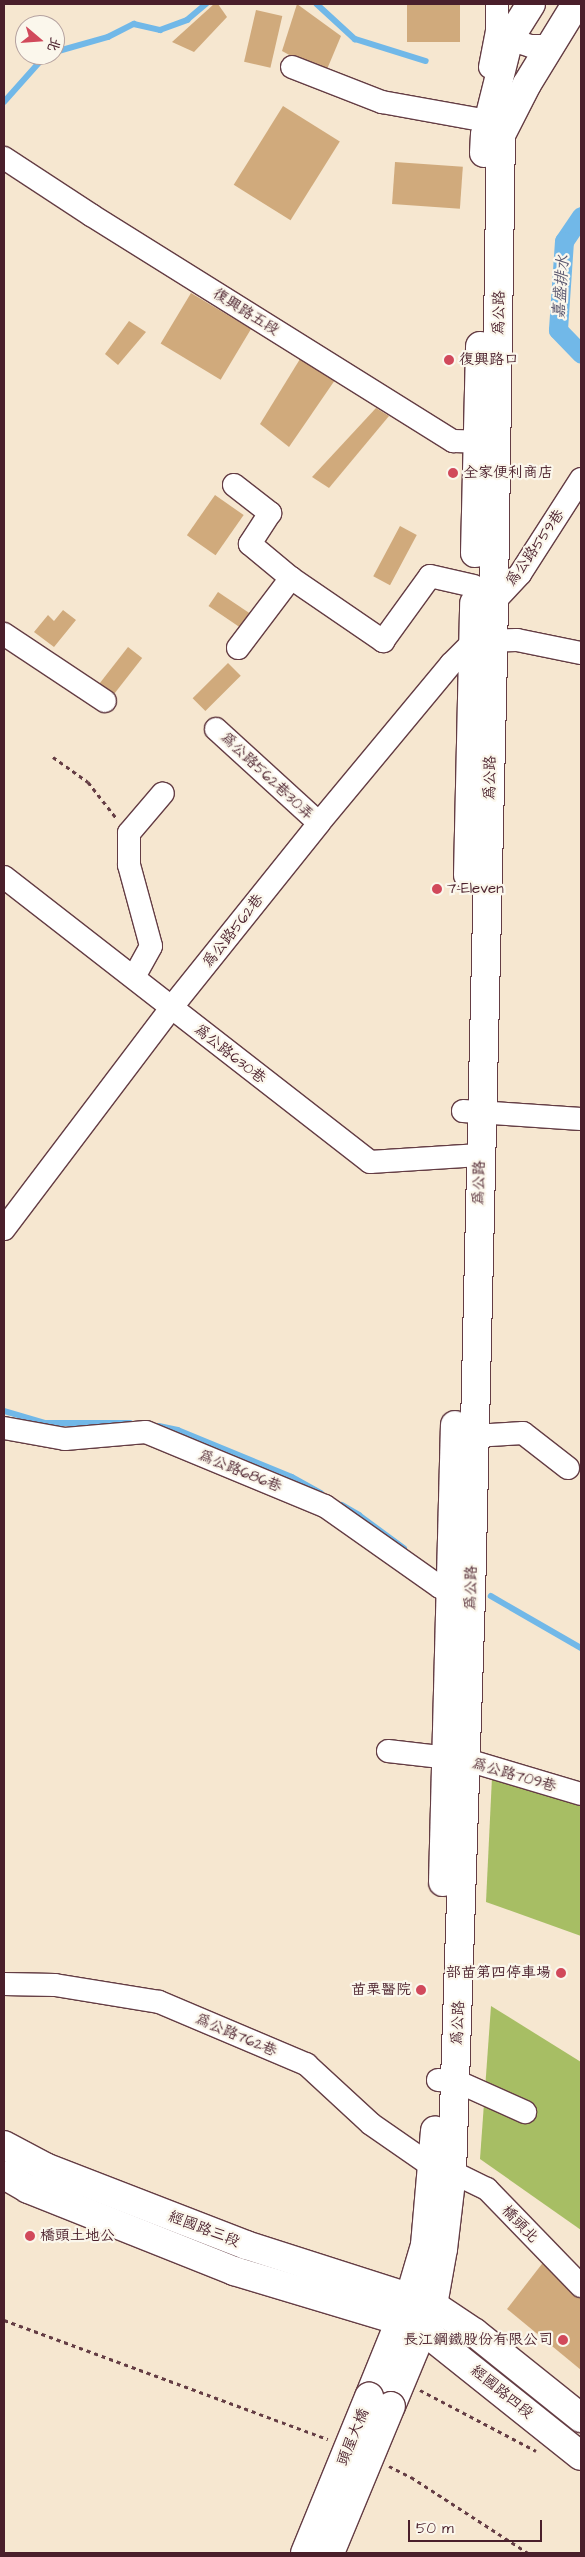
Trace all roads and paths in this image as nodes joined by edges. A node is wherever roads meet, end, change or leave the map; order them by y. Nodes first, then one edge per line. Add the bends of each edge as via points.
1 (497, 4) edge
2 (512, 4) edge
3 (531, 4) edge
4 (573, 6) edge
5 (503, 34) junction
6 (551, 46) junction
7 (292, 68) dead end
8 (489, 130) junction
9 (4, 158) edge
10 (487, 443) junction
11 (581, 479) edge
12 (234, 485) dead end
13 (291, 578) junction
14 (483, 594) junction
15 (4, 634) edge
16 (483, 641) junction
17 (238, 648) dead end
18 (581, 653) edge
19 (105, 701) dead end
20 (216, 729) dead end
21 (53, 757) dead end
22 (163, 792) dead end
23 (319, 823) junction
24 (129, 833) junction
25 (4, 877) edge
26 (134, 977) junction
27 (171, 1008) junction
28 (472, 1111) junction
29 (581, 1119) edge
30 (471, 1155) junction
31 (4, 1229) edge
32 (4, 1428) edge
33 (474, 1436) junction
34 (568, 1468) dead end
35 (461, 1595) junction
36 (388, 1751) dead end
37 (457, 1759) junction
38 (581, 1794) edge
39 (4, 1984) edge
40 (447, 2081) junction
41 (525, 2112) dead end
42 (4, 2145) edge
43 (443, 2169) junction
44 (4, 2175) edge
45 (581, 2286) edge
46 (417, 2313) junction
47 (4, 2320) edge
48 (413, 2386) dead end
49 (380, 2402) junction
50 (581, 2418) edge
51 (333, 2441) dead end
52 (539, 2452) dead end
53 (581, 2456) edge
54 (385, 2465) dead end
55 (304, 2553) edge
56 (330, 2553) edge
57 (528, 2553) edge

1 - 5 street, 為公路
2 - 5 street
3 - 5 main road
4 - 6 main road, 為公路
5 - 6 street via 531,46
5 - 8 main road, 為公路
6 - 8 main road, 為公路 via 527,84
7 - 8 street via 382,102
8 - 10 main road, 為公路
9 - 10 street, 復興路五段 via 453,441
10 - 14 main road, 為公路
11 - 14 street, 為公路559巷 via 520,574
12 - 13 street via 270,513 250,544
13 - 14 street via 382,640 430,576
13 - 17 street
14 - 16 main road, 為公路
15 - 19 street
16 - 18 street via 517,640
16 - 23 street, 為公路562巷 via 451,664
16 - 28 main road, 為公路
20 - 23 street, 為公路562巷30弄
21 - 24 path via 88,782
22 - 24 street
23 - 27 street, 為公路562巷
24 - 26 street via 129,865 152,946
25 - 26 street, 為公路630巷
26 - 27 street, 為公路630巷
27 - 30 street, 為公路630巷 via 370,1162
27 - 31 street, 為公路562巷
28 - 29 street
28 - 30 main road, 為公路
30 - 33 main road, 為公路
30 - 35 main road, 為公路
32 - 35 street, 為公路686巷 via 65,1439 146,1432 325,1506 440,1587
33 - 34 street via 523,1434
33 - 35 main road, 為公路
35 - 37 main road, 為公路
36 - 37 street, 為公路709巷
37 - 38 street, 為公路709巷
37 - 40 main road, 為公路
39 - 43 street, 為公路762巷 via 55,1985 159,2002 306,2064 371,2124
40 - 41 street
40 - 43 main road, 為公路
42 - 46 main road, 經國路三段 via 45,2167
43 - 45 street, 橋頭北 via 486,2189
43 - 46 main road, 為公路 via 443,2249
44 - 46 main road, 經國路三段 via 28,2189 234,2271
46 - 49 main road, 頭屋大橋
46 - 50 main road, 經國路四段 via 474,2333
46 - 53 main road, 經國路四段
47 - 51 path
48 - 52 path
49 - 55 main road, 頭屋大橋, bridge
49 - 56 main road, 頭屋大橋, bridge
54 - 57 path via 411,2476

